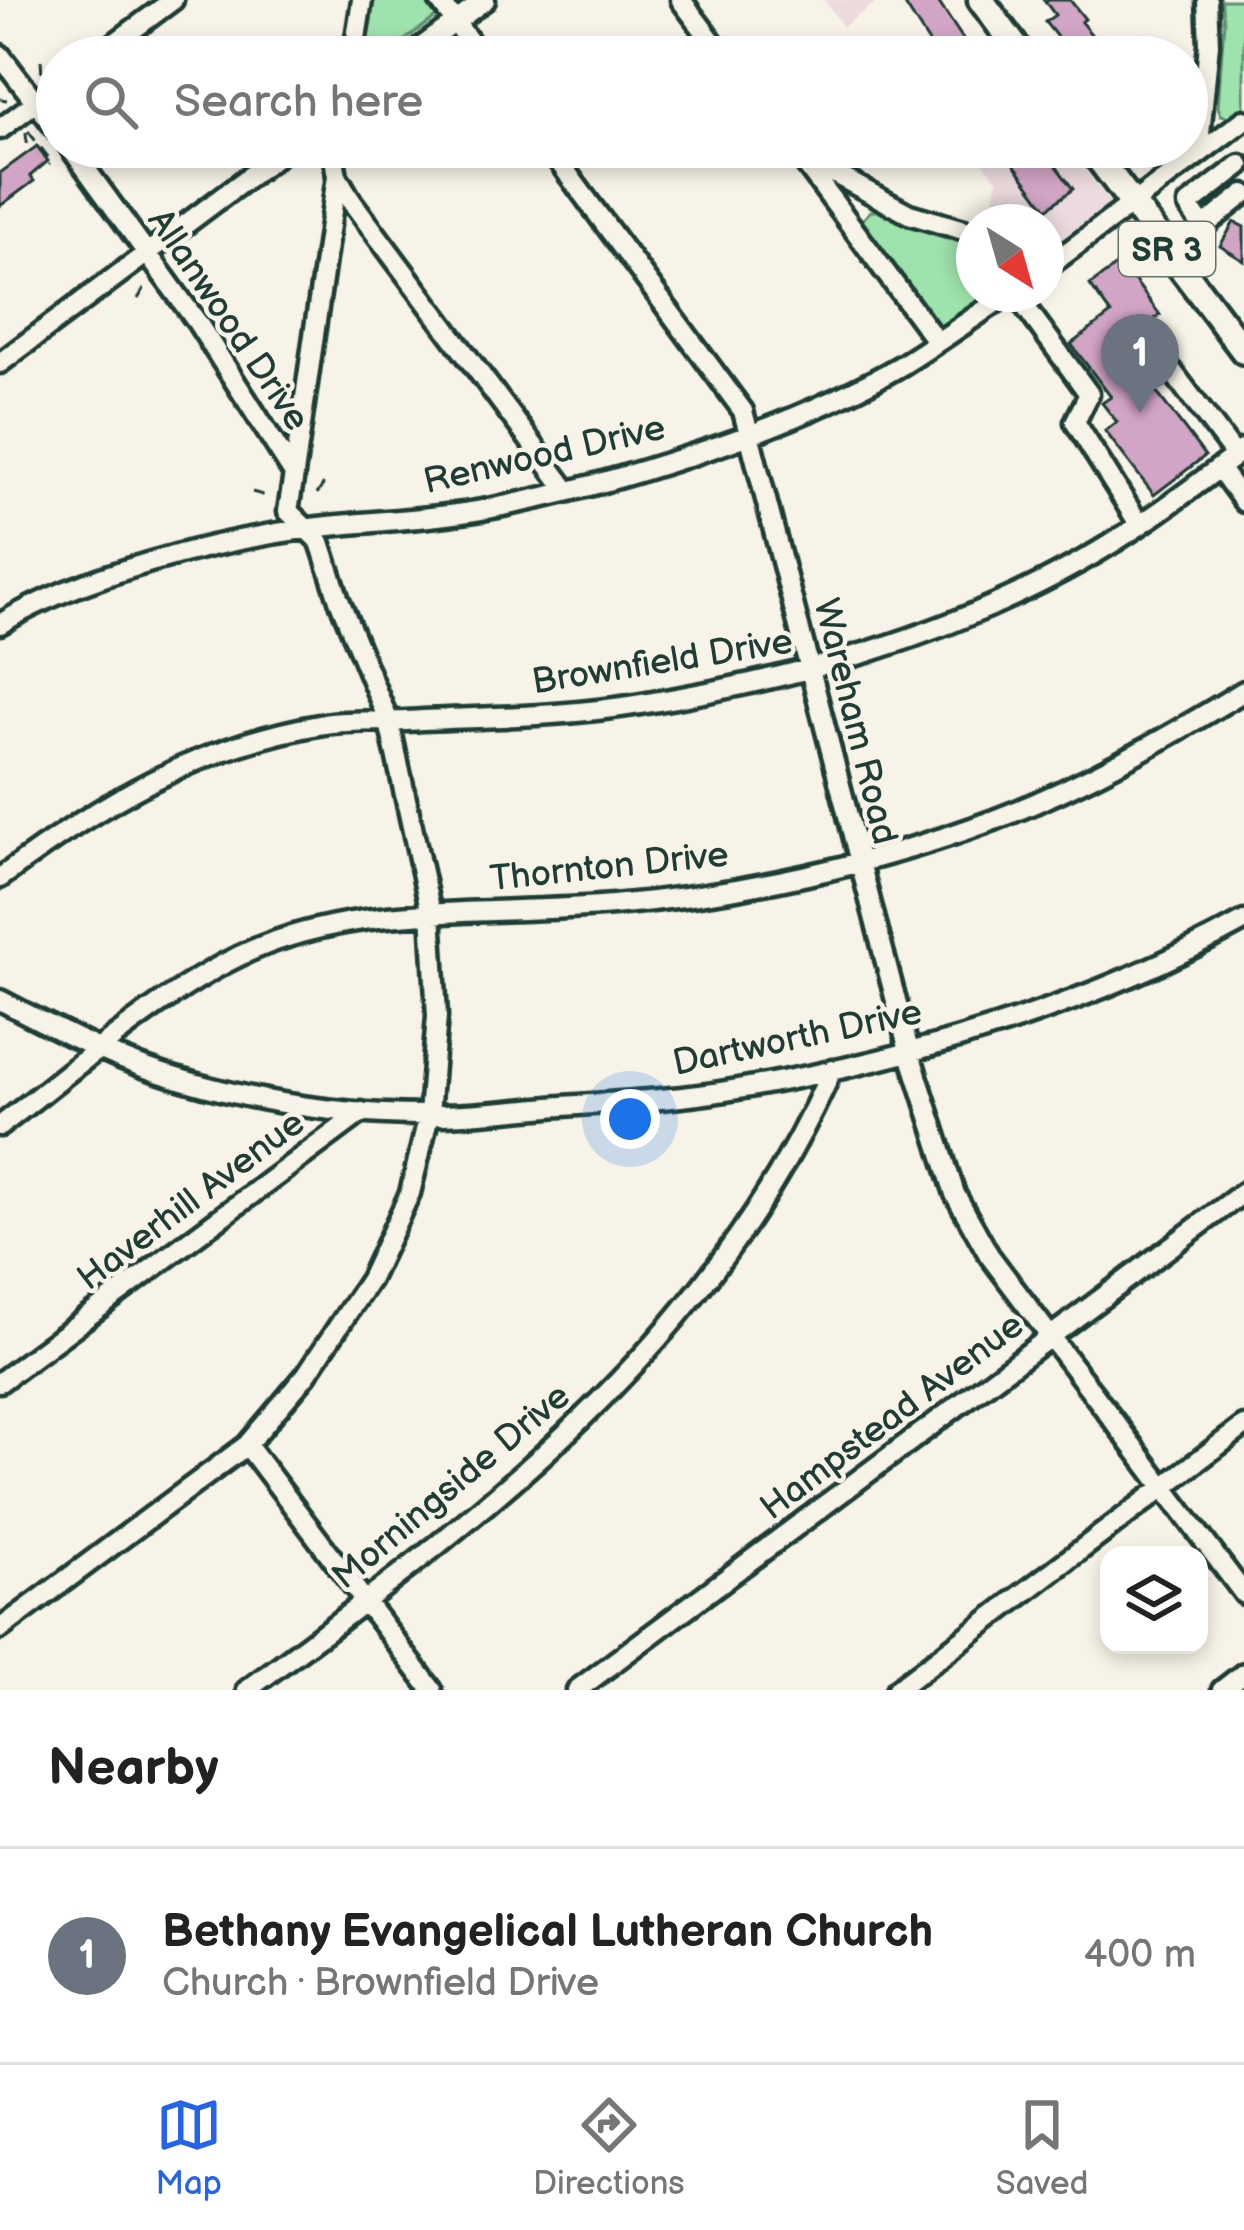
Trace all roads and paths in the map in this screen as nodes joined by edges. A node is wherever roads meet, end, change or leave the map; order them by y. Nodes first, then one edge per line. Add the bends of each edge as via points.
1 (172, 0) edge
2 (362, 0) edge
3 (439, 0) edge
4 (484, 0) edge
5 (681, 0) edge
6 (981, 0) edge
7 (1207, 0) edge
8 (455, 22) junction
9 (124, 36) edge
10 (356, 36) edge
11 (437, 36) edge
12 (465, 36) edge
13 (708, 36) edge
14 (1008, 36) edge
15 (1208, 54) edge
16 (0, 55) edge
17 (0, 99) edge
18 (8, 100) dead end
19 (36, 102) joint
20 (1244, 120) edge
21 (0, 129) edge
22 (1220, 139) junction
23 (36, 141) edge
24 (1208, 147) edge
25 (27, 148) dead end
26 (85, 168) edge
27 (261, 168) edge
28 (336, 168) edge
29 (564, 168) edge
30 (809, 168) edge
31 (828, 168) edge
32 (1106, 168) edge
33 (1179, 168) edge
34 (1242, 168) edge
35 (337, 176) junction
36 (1244, 194) edge
37 (1133, 203) junction
38 (956, 227) edge
39 (1064, 248) edge
40 (148, 253) junction
41 (177, 255) dead end
42 (191, 260) dead end
43 (148, 282) dead end
44 (138, 299) dead end
45 (983, 312) edge
46 (1026, 312) edge
47 (937, 341) junction
48 (1154, 347) dead end
49 (1244, 351) edge
50 (0, 362) edge
51 (749, 432) junction
52 (1240, 452) edge
53 (1219, 468) junction
54 (294, 474) junction
55 (325, 482) dead end
56 (566, 490) junction
57 (252, 492) dead end
58 (316, 494) dead end
59 (270, 497) dead end
60 (1244, 502) edge
61 (1139, 524) junction
62 (306, 529) junction
63 (0, 624) edge
64 (811, 670) junction
65 (1244, 691) edge
66 (389, 722) junction
67 (859, 862) junction
68 (0, 878) edge
69 (431, 914) junction
70 (1244, 921) edge
71 (0, 1000) edge
72 (99, 1051) junction
73 (909, 1051) junction
74 (832, 1070) junction
75 (362, 1112) junction
76 (429, 1115) junction
77 (0, 1126) edge
78 (1244, 1192) edge
79 (1051, 1338) junction
80 (0, 1382) edge
81 (1244, 1426) edge
82 (248, 1445) junction
83 (1163, 1487) junction
84 (1244, 1594) edge
85 (366, 1602) junction
86 (0, 1629) edge
87 (1244, 1673) edge
88 (247, 1690) edge
89 (432, 1690) edge
90 (577, 1690) edge
91 (896, 1690) edge
92 (1222, 1690) edge

1 - 9 street
2 - 10 street
3 - 8 street
4 - 8 street
5 - 13 street
6 - 14 main road
7 - 15 street
8 - 11 street
8 - 12 street
16 - 19 street
17 - 18 path
19 - 21 street
20 - 22 street
22 - 24 street
22 - 34 street
23 - 25 path via 28,130
26 - 40 street, Allanwood Drive
27 - 40 street
28 - 35 street
29 - 51 street, Wareham Road via 743,411
30 - 47 street
31 - 38 street via 909,214
32 - 37 main road, SR 3
33 - 37 street
34 - 36 street via 1187,206 1203,227
35 - 54 street
35 - 56 street
37 - 39 street
37 - 49 main road, SR 3
40 - 50 street
40 - 54 street, Allanwood Drive
41 - 42 path
43 - 44 path
45 - 47 street, Renwood Drive
46 - 61 street via 1089,394 1076,422
47 - 51 street, Renwood Drive via 837,398
48 - 52 street
51 - 56 street, Renwood Drive
51 - 64 street, Wareham Road
52 - 53 street, Brownfield Drive
53 - 60 street
53 - 61 street, Brownfield Drive
54 - 62 street, Allanwood Drive via 288,511
55 - 58 path
56 - 62 street, Renwood Drive via 482,510
57 - 59 path
61 - 64 street, Brownfield Drive via 1017,595
62 - 63 street, Renwood Drive via 140,564
62 - 66 street, Allanwood Drive via 320,542
64 - 66 street, Brownfield Drive via 639,705
64 - 67 street, Wareham Road
65 - 67 street, Thornton Drive via 1078,783
66 - 68 street, Brownfield Drive via 328,723 228,746 144,782
66 - 69 street, Allanwood Drive
67 - 69 street, Thornton Drive via 614,905
67 - 73 street, Wareham Road
69 - 72 street, Thornton Drive via 351,922 261,946
69 - 76 street, Allanwood Drive via 437,1016
70 - 73 street, Dartworth Drive via 1116,981
71 - 72 street, Dartworth Drive
72 - 75 street, Dartworth Drive via 204,1085
72 - 77 street, Thornton Drive
73 - 74 street, Dartworth Drive
73 - 79 street, Wareham Road via 956,1194 989,1255
74 - 76 street, Dartworth Drive via 723,1092
74 - 85 street, Morningside Drive via 760,1206 610,1393 517,1482
75 - 76 street, Dartworth Drive
75 - 80 street, Haverhill Avenue
76 - 82 street, Allanwood Drive via 410,1192 370,1279
78 - 79 street, Hampstead Avenue
79 - 83 street, Wareham Road
79 - 90 street, Hampstead Avenue
81 - 83 street
82 - 85 street
82 - 86 street, Allanwood Drive
83 - 84 street, Wareham Road
83 - 91 street
85 - 88 street, Morningside Drive
85 - 89 street
87 - 92 street

